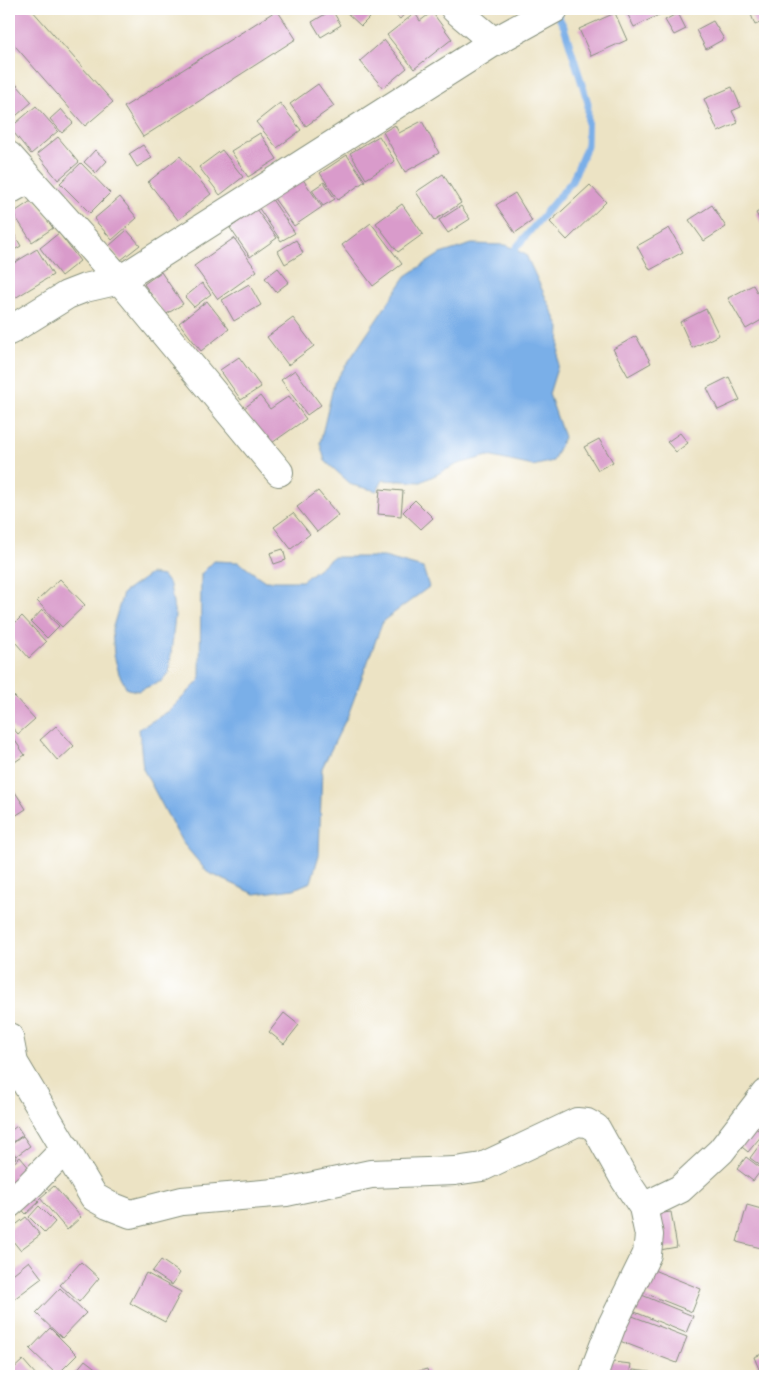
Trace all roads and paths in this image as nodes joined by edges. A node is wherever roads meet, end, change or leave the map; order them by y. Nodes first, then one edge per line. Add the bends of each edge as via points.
1 (455, 9) edge
2 (550, 11) edge
3 (494, 42) junction
4 (9, 156) edge
5 (19, 184) edge
6 (120, 280) junction
7 (9, 331) edge
8 (279, 472) dead end
9 (11, 1055) edge
10 (765, 1094) edge
11 (66, 1148) junction
12 (9, 1204) edge
13 (643, 1207) junction
14 (594, 1376) edge

1 - 3 street
2 - 3 street
3 - 6 street
4 - 5 street
5 - 6 street
6 - 7 street via 67,295
6 - 8 street
9 - 11 street
10 - 13 street via 721,1151 680,1188
11 - 12 street
11 - 13 street via 94,1197 131,1214 182,1201 286,1192 371,1174 482,1167 566,1126 587,1123 596,1128
13 - 14 street via 649,1235 647,1254 612,1324

